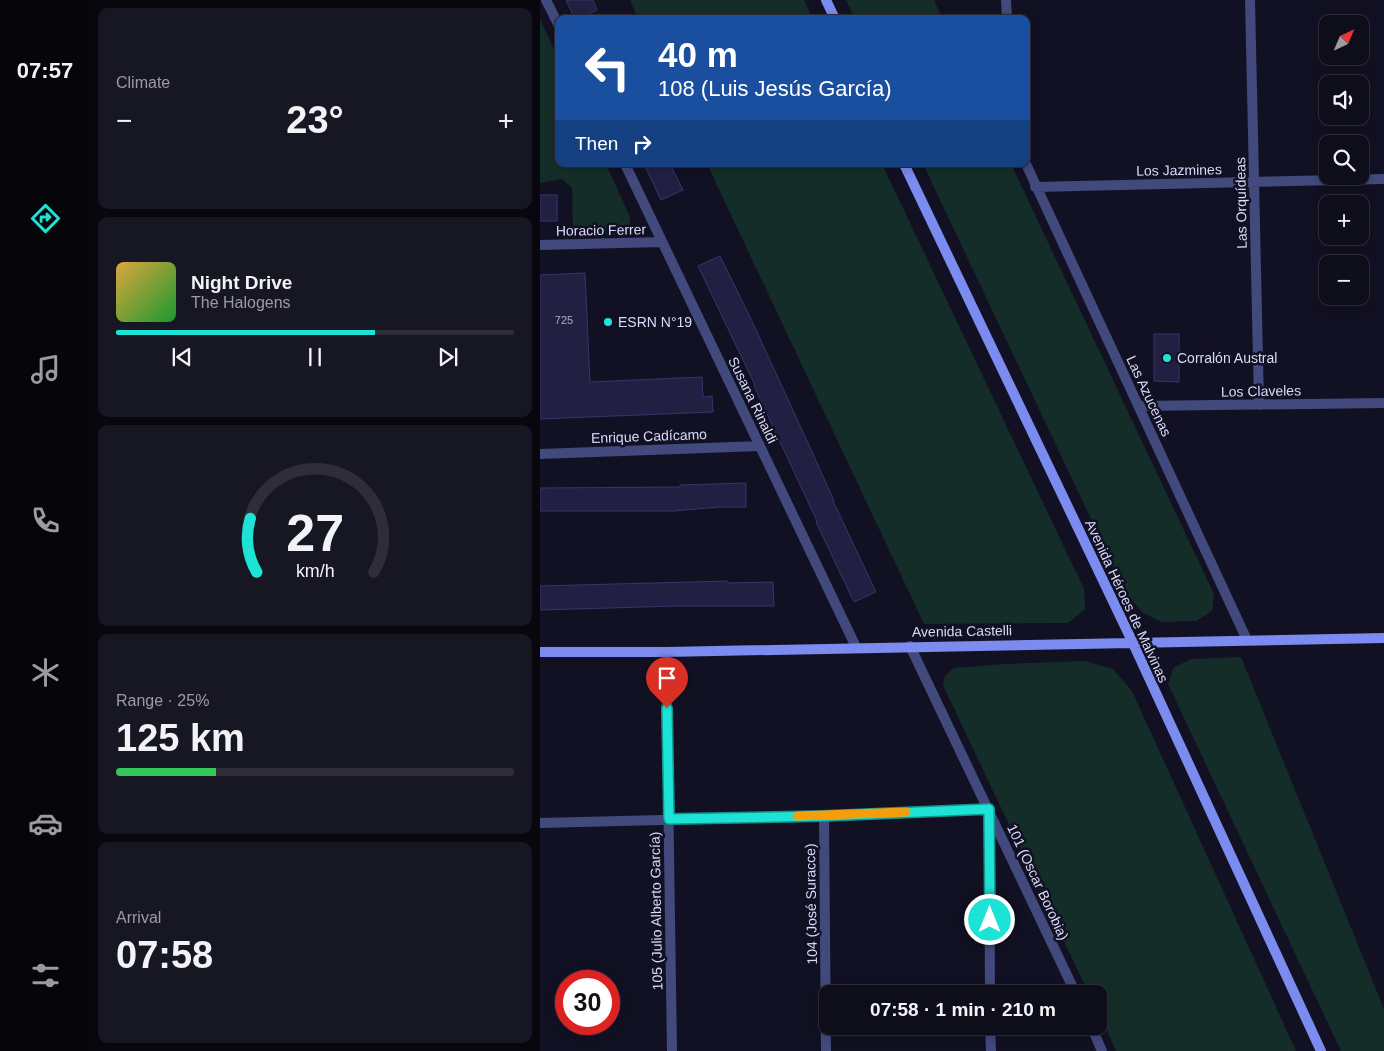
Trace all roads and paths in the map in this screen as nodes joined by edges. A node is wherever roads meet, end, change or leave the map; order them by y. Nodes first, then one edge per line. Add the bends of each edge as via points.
1 (546, 0) edge
2 (826, 0) edge
3 (1006, 0) edge
4 (1250, 0) edge
5 (833, 15) edge
6 (1007, 15) edge
7 (555, 18) edge
8 (626, 167) edge
9 (905, 167) edge
10 (1027, 167) edge
11 (1384, 178) edge
12 (1254, 182) junction
13 (1035, 187) junction
14 (662, 242) junction
15 (540, 245) edge
16 (1384, 404) edge
17 (1259, 405) junction
18 (1139, 406) junction
19 (760, 446) junction
20 (540, 454) edge
21 (1384, 638) edge
22 (1247, 640) junction
23 (1132, 641) junction
24 (910, 646) junction
25 (856, 647) junction
26 (540, 652) edge
27 (666, 652) junction
28 (989, 809) junction
29 (824, 816) junction
30 (669, 819) junction
31 (540, 823) edge
32 (990, 985) edge
33 (1072, 985) edge
34 (990, 1035) edge
35 (1095, 1035) edge
36 (672, 1051) edge
37 (826, 1051) edge
38 (990, 1051) edge
39 (1102, 1051) edge
40 (1321, 1051) edge

1 - 7 street
2 - 5 main road
3 - 6 street
4 - 12 street, Las Orquídeas
8 - 14 street, Susana Rinaldi
9 - 23 main road, Avenida Héroes de Malvinas
10 - 13 street, Las Azucenas
11 - 12 street, Los Jazmines
12 - 13 street, Los Jazmines
12 - 17 street, Las Orquídeas
13 - 18 street, Las Azucenas
14 - 15 street, Horacio Ferrer
14 - 19 street, Susana Rinaldi
16 - 17 street, Los Claveles
17 - 18 street, Los Claveles
18 - 22 street, Las Azucenas
19 - 20 street, Enrique Cadícamo
19 - 25 street, Susana Rinaldi
21 - 22 main road, Avenida Castelli
22 - 23 main road, Avenida Castelli
23 - 24 main road, Avenida Castelli
23 - 40 main road, Avenida Héroes de Malvinas
24 - 25 main road, Avenida Castelli
24 - 28 street, 101 (Oscar Borobia)
25 - 27 main road, Avenida Castelli
26 - 27 main road, Avenida Castelli
27 - 30 street, 105 (Julio Alberto García)
28 - 29 street
28 - 32 street
28 - 33 street, 101 (Oscar Borobia)
29 - 30 street
29 - 37 street, 104 (José Suracce)
30 - 31 street
30 - 36 street, 105 (Julio Alberto García)
34 - 38 street
35 - 39 street

